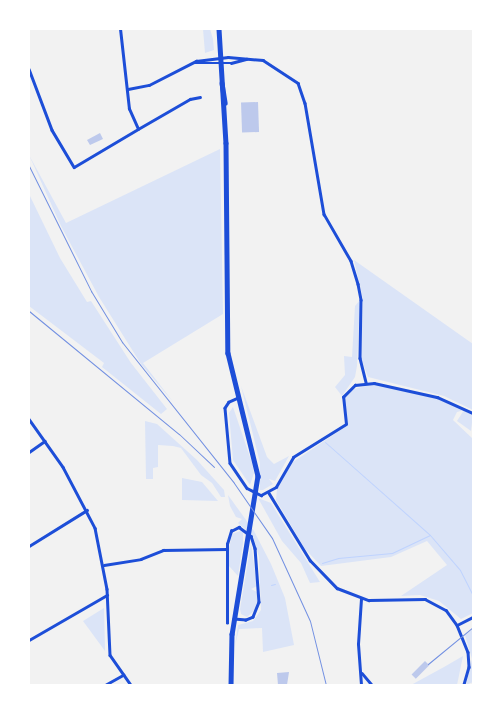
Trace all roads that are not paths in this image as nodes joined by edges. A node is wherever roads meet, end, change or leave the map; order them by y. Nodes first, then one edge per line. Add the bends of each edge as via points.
1 (120, 29) edge
2 (219, 29) edge
3 (221, 57) junction
4 (247, 58) junction
5 (194, 63) junction
6 (221, 63) junction
7 (29, 68) edge
8 (128, 89) junction
9 (200, 97) dead end
10 (138, 130) junction
11 (366, 382) junction
12 (237, 399) junction
13 (473, 413) edge
14 (29, 418) edge
15 (45, 441) junction
16 (29, 452) edge
17 (269, 493) junction
18 (87, 510) junction
19 (29, 546) edge
20 (227, 549) junction
21 (104, 565) junction
22 (107, 595) junction
23 (361, 599) junction
24 (473, 617) edge
25 (234, 619) junction
26 (227, 623) dead end
27 (457, 625) junction
28 (29, 640) edge
29 (361, 672) junction
30 (123, 675) junction
31 (105, 685) edge
32 (131, 685) edge
33 (231, 685) edge
34 (361, 685) edge
35 (372, 685) edge
36 (464, 685) edge

1 - 8 street
2 - 3 main road
3 - 4 street
3 - 5 street
3 - 6 main road
4 - 6 street
4 - 11 street via 267,62 282,70 298,83 302,92 324,214 351,261 358,284 361,300 360,360
5 - 6 street
5 - 8 street via 149,85
6 - 12 main road via 228,344
7 - 10 street via 52,130 74,167
8 - 10 street via 129,109
9 - 10 street via 190,99
11 - 13 street via 437,397
11 - 17 street via 344,394 346,424 293,457
12 - 17 street via 227,404 224,411 231,467 252,492
12 - 25 main road via 258,476
14 - 15 street
15 - 16 street
15 - 18 street
17 - 23 street via 298,543 322,574 337,588
18 - 19 street
18 - 21 street
20 - 21 street via 163,550 141,559
20 - 25 street via 231,531 238,527 251,536 257,557 257,611 246,620
20 - 26 street
21 - 22 street
22 - 28 street
22 - 30 street via 110,655
23 - 27 street via 425,599 443,608
23 - 29 street via 358,644
24 - 27 street
25 - 33 main road
27 - 36 street via 469,657
29 - 34 street
29 - 35 street
30 - 31 street
30 - 32 street

